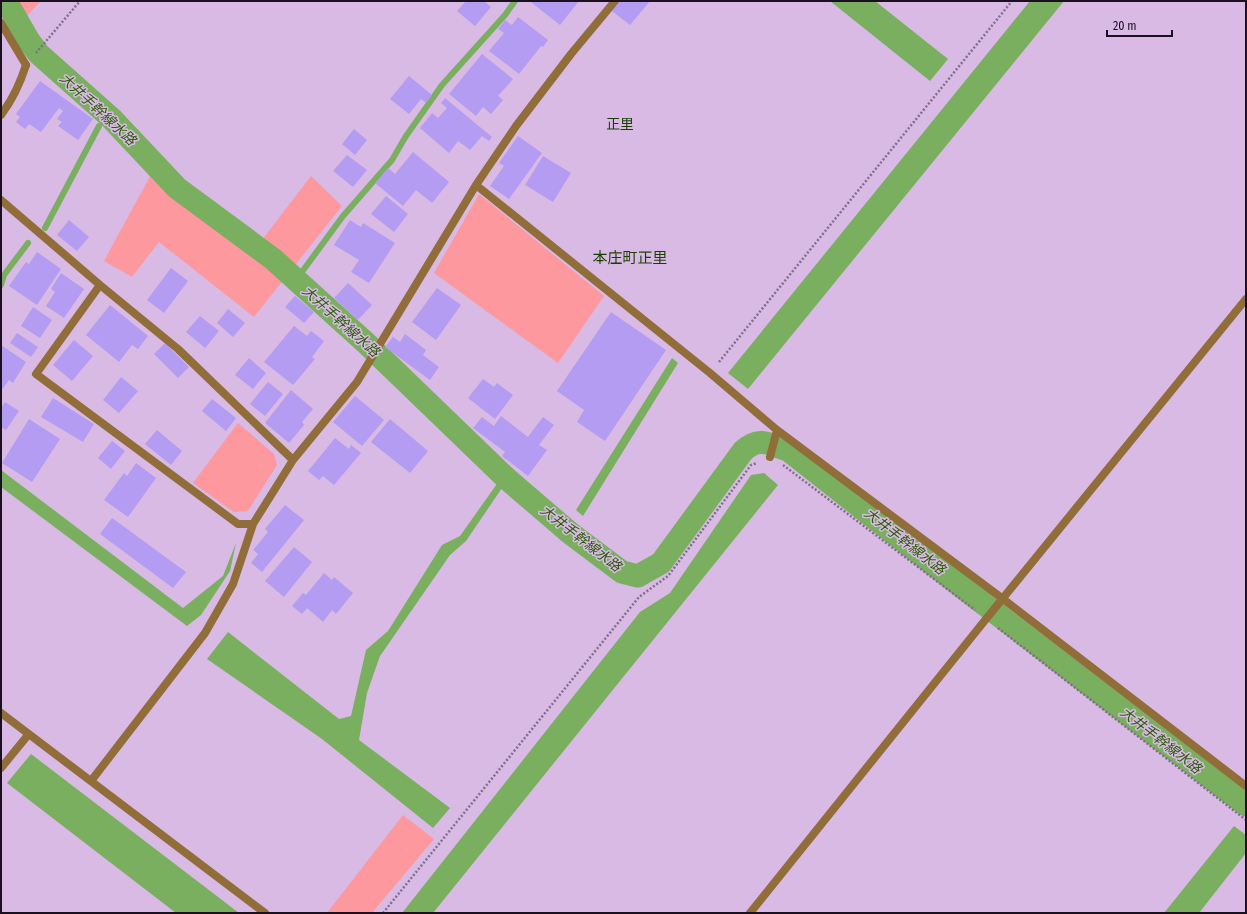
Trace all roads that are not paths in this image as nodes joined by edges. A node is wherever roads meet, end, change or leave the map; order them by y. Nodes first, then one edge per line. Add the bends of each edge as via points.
1 (615, 1) edge
2 (1, 22) edge
3 (1, 115) edge
4 (476, 185) junction
5 (1, 200) edge
6 (100, 285) junction
7 (1246, 299) edge
8 (776, 430) junction
9 (770, 457) road end
10 (293, 460) junction
11 (253, 524) junction
12 (1003, 599) junction
13 (1, 713) edge
14 (28, 735) junction
15 (1, 768) edge
16 (91, 781) junction
17 (1246, 786) edge
18 (265, 913) edge
19 (750, 913) edge

1 - 4 street via 516,126
2 - 3 street via 26,65 20,84
4 - 8 street via 710,373
4 - 10 street via 357,382
5 - 6 street
6 - 10 street via 178,349
6 - 11 street via 36,374 238,524
7 - 12 street
8 - 9 street
8 - 12 street
10 - 11 street
11 - 16 street via 233,584 204,633
12 - 17 street
12 - 19 street
13 - 14 street
14 - 15 street
14 - 16 street
16 - 18 street

